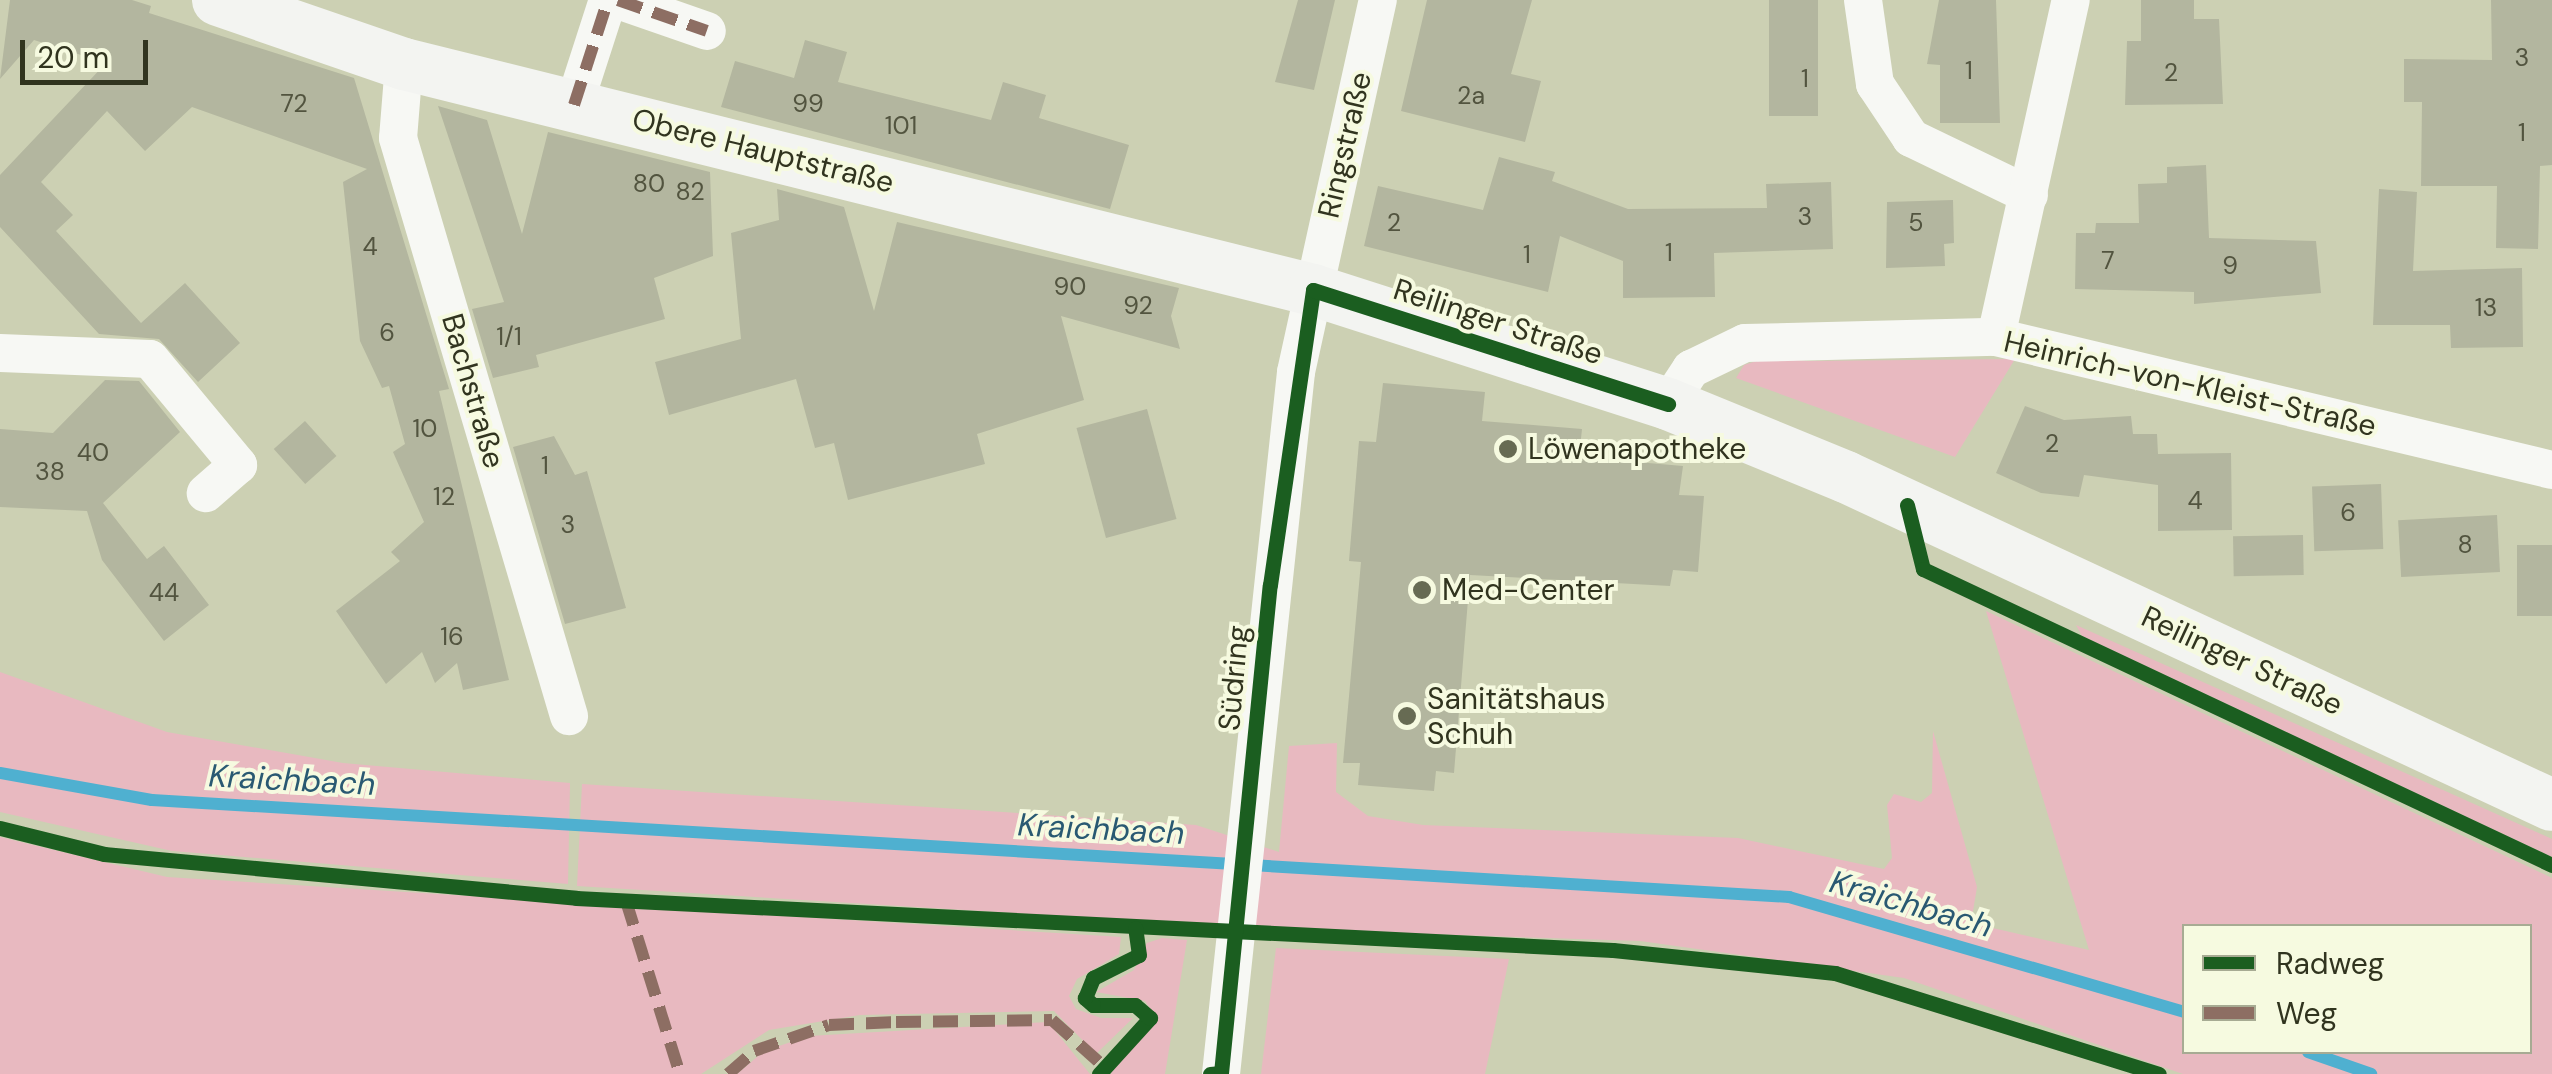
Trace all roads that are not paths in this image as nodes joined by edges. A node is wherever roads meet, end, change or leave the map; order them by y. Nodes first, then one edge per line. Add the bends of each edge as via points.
1 (218, 0) edge
2 (608, 0) edge
3 (618, 0) edge
4 (1378, 0) edge
5 (1863, 0) edge
6 (2071, 0) edge
7 (706, 32) dead end
8 (404, 64) junction
9 (574, 105) junction
10 (2028, 195) junction
11 (1313, 290) junction
12 (1996, 337) junction
13 (0, 353) edge
14 (1668, 404) junction
15 (2551, 467) edge
16 (206, 492) dead end
17 (569, 716) dead end
18 (2552, 805) edge
19 (1221, 1074) edge

1 - 8 main road, Obere Hauptstraße
2 - 9 street
3 - 7 street
4 - 11 street, Ringstraße
5 - 10 street via 1875,84 1911,138
6 - 10 street
8 - 9 main road, Obere Hauptstraße
8 - 17 street, Bachstraße via 398,138
9 - 11 main road, Obere Hauptstraße
10 - 12 street
11 - 14 main road, Reilinger Straße
11 - 19 street, Südring via 1296,372
12 - 14 street, Heinrich-von-Kleist-Straße via 1745,343 1691,370
12 - 15 street, Heinrich-von-Kleist-Straße
13 - 16 street via 150,358 238,465
14 - 18 main road, Reilinger Straße via 1846,477

